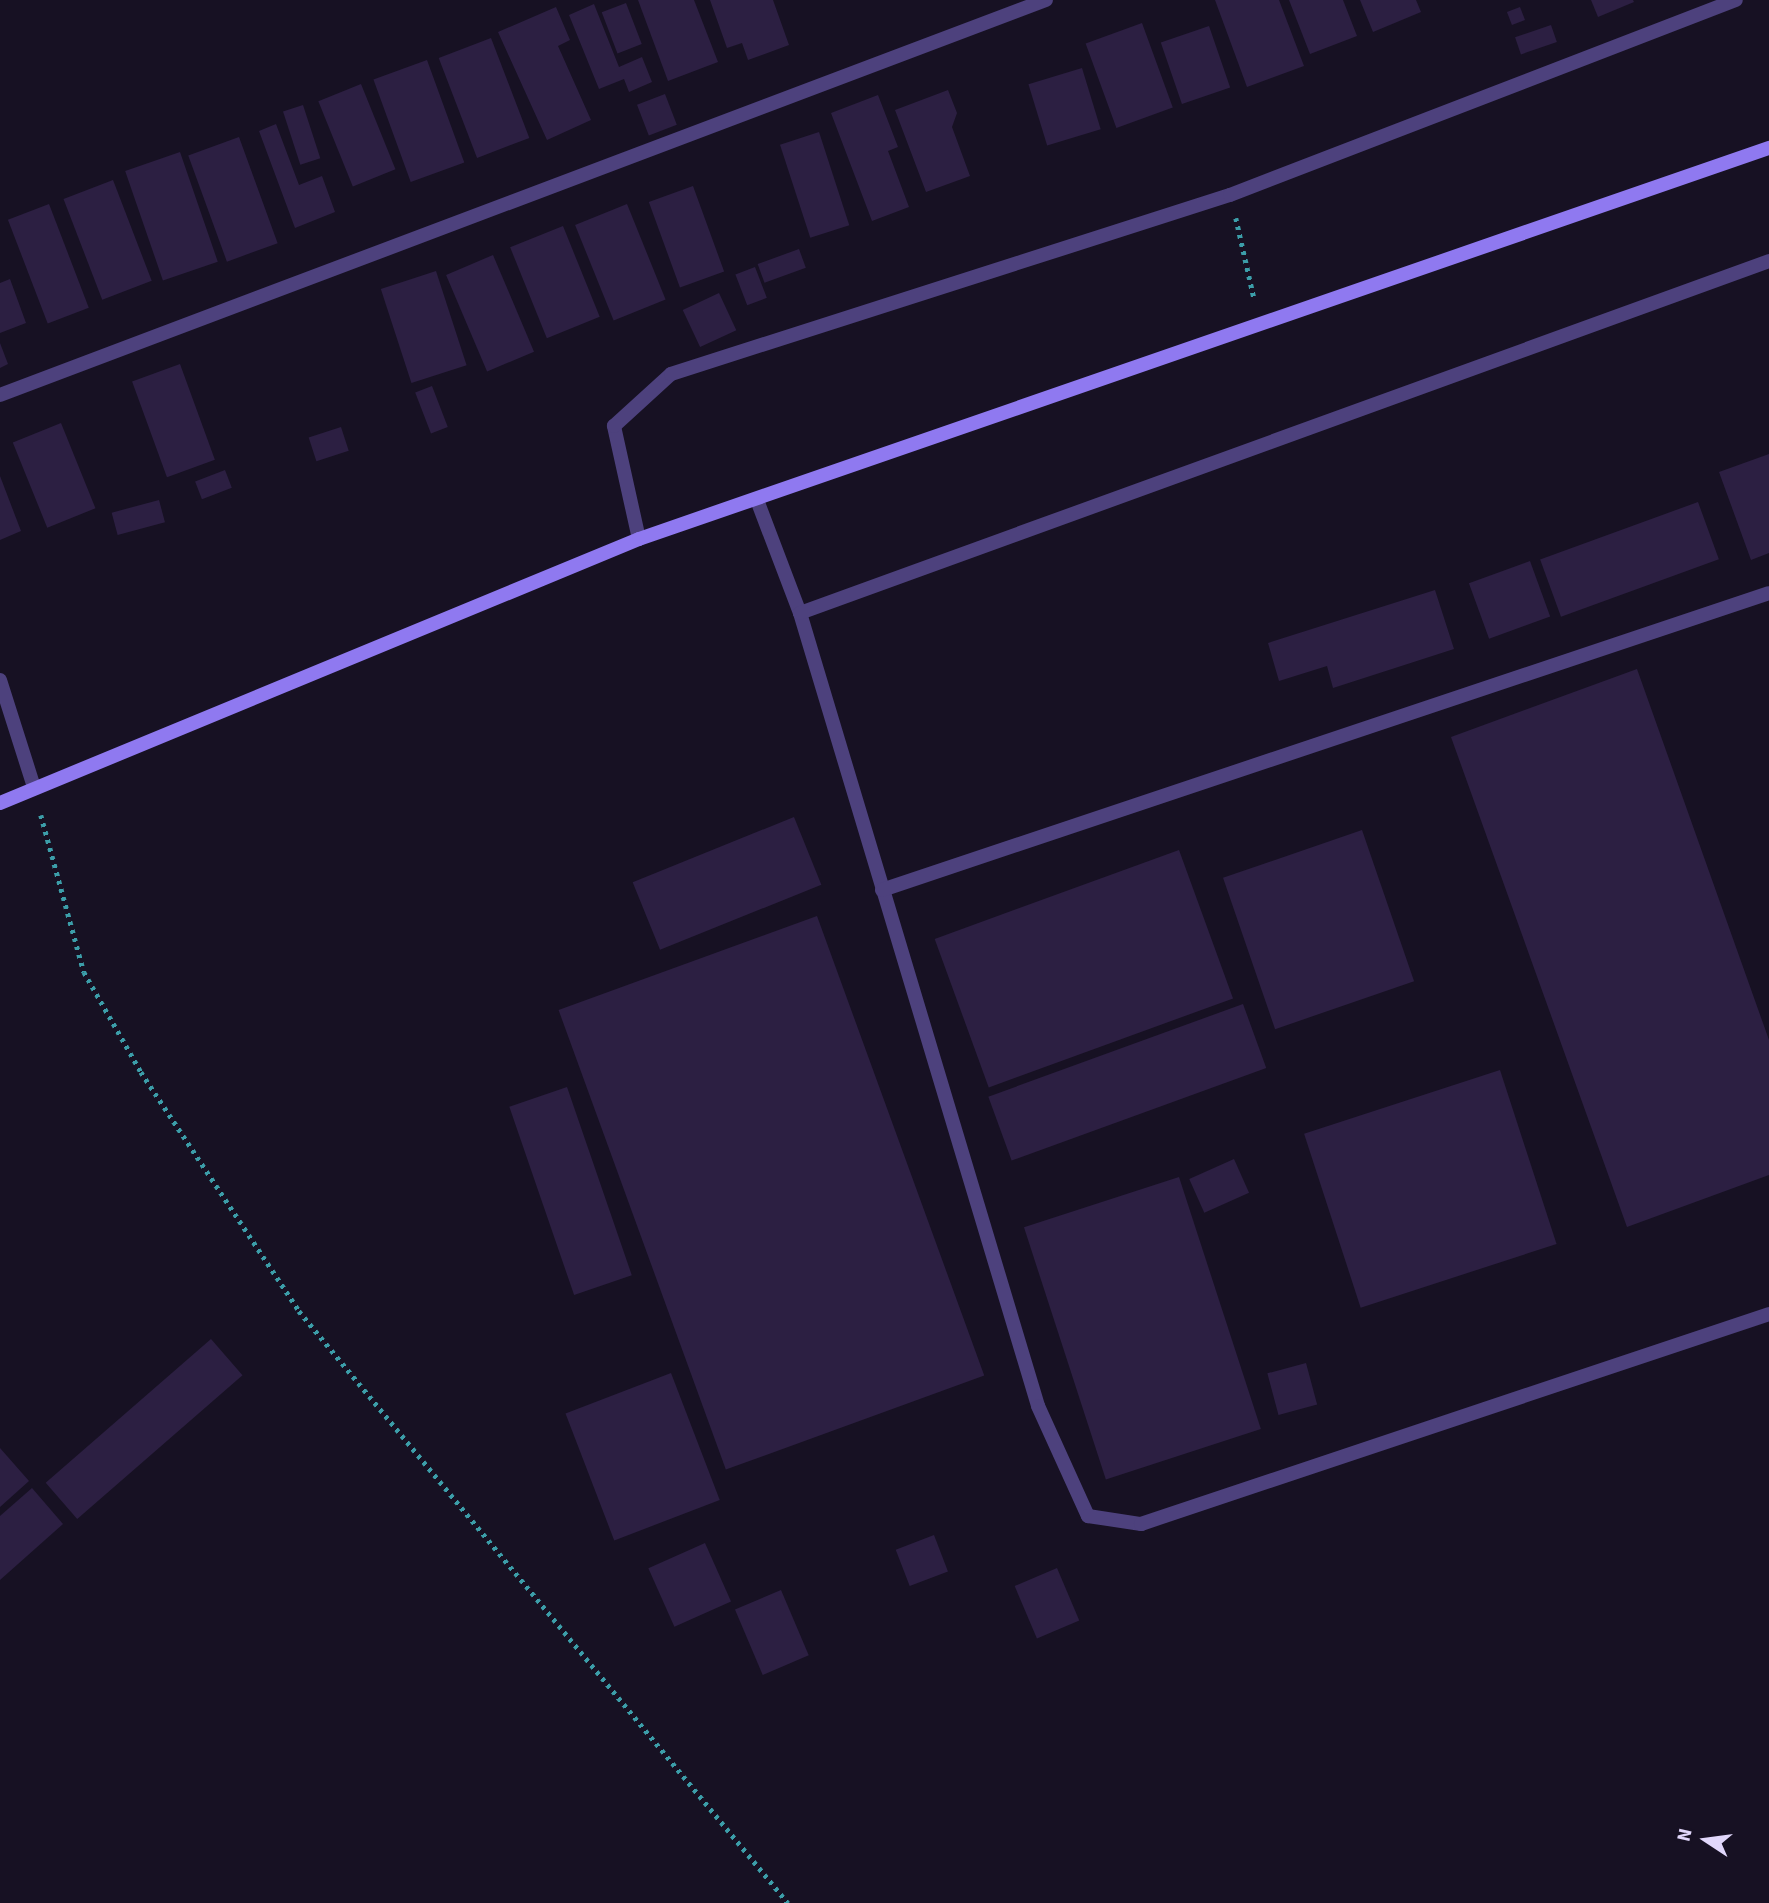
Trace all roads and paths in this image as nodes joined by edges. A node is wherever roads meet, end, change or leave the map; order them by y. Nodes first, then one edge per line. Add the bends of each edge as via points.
1 (1046, 0) edge
2 (1736, 0) edge
3 (1769, 148) edge
4 (1230, 195) junction
5 (1769, 261) edge
6 (1261, 326) junction
7 (0, 395) edge
8 (757, 500) junction
9 (639, 539) junction
10 (1769, 593) edge
11 (800, 613) junction
12 (0, 680) edge
13 (34, 787) junction
14 (0, 803) edge
15 (882, 890) junction
16 (1769, 1314) edge
17 (788, 1903) edge

1 - 7 street
2 - 4 street
3 - 6 main road
4 - 6 path
4 - 9 street via 671,374 614,426
5 - 11 street
6 - 8 main road
8 - 9 main road
8 - 11 street
9 - 13 main road
10 - 15 street
11 - 15 street
12 - 13 street
13 - 14 main road
13 - 17 path via 84,971 141,1072 299,1311
15 - 16 street via 1038,1406 1088,1516 1141,1524

